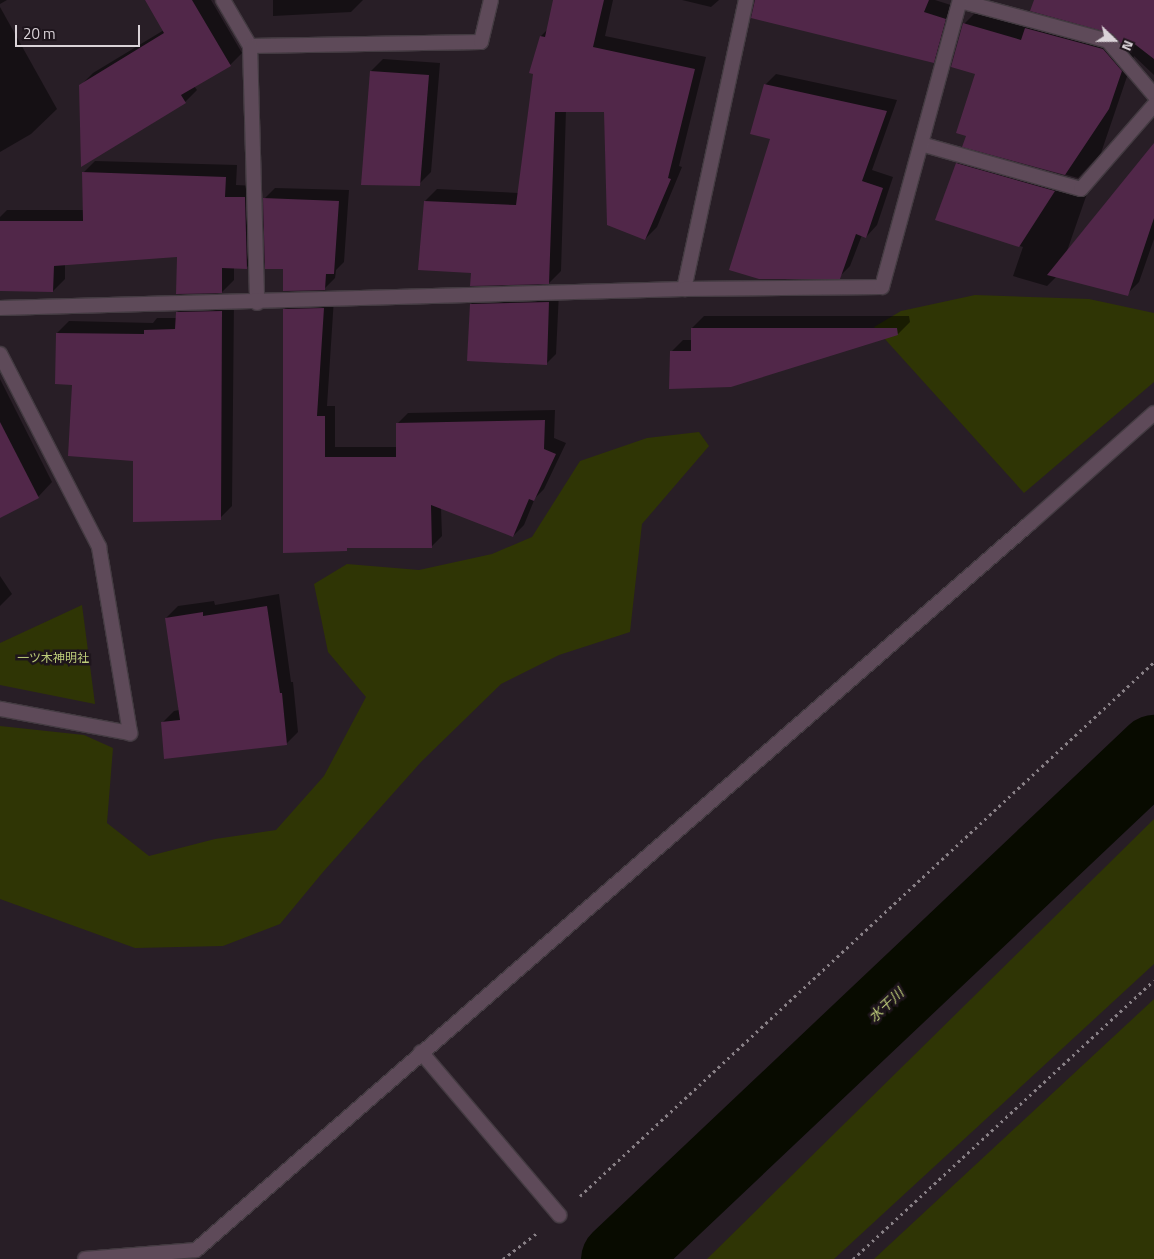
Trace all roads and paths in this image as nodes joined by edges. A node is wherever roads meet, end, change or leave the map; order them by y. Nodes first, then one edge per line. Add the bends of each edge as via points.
1 (223, 0) edge
2 (491, 0) edge
3 (746, 0) edge
4 (960, 1) edge
5 (250, 46) junction
6 (1154, 95) edge
7 (1154, 105) edge
8 (921, 144) junction
9 (684, 289) junction
10 (257, 302) junction
11 (0, 308) edge
12 (0, 354) edge
13 (1154, 413) edge
14 (1154, 662) edge
15 (0, 709) edge
16 (1154, 980) edge
17 (421, 1052) junction
18 (559, 1216) junction
19 (85, 1259) edge
20 (503, 1259) edge
21 (853, 1259) edge

1 - 5 street
2 - 5 street via 480,42
3 - 9 street
4 - 6 street via 1108,42
4 - 8 street
5 - 10 street
7 - 8 street via 1082,189
8 - 9 street via 882,287
9 - 10 street
10 - 11 street
12 - 15 street via 99,547 130,733
13 - 17 street
14 - 18 path
16 - 21 path
17 - 18 street
17 - 19 street via 196,1250
18 - 20 path

